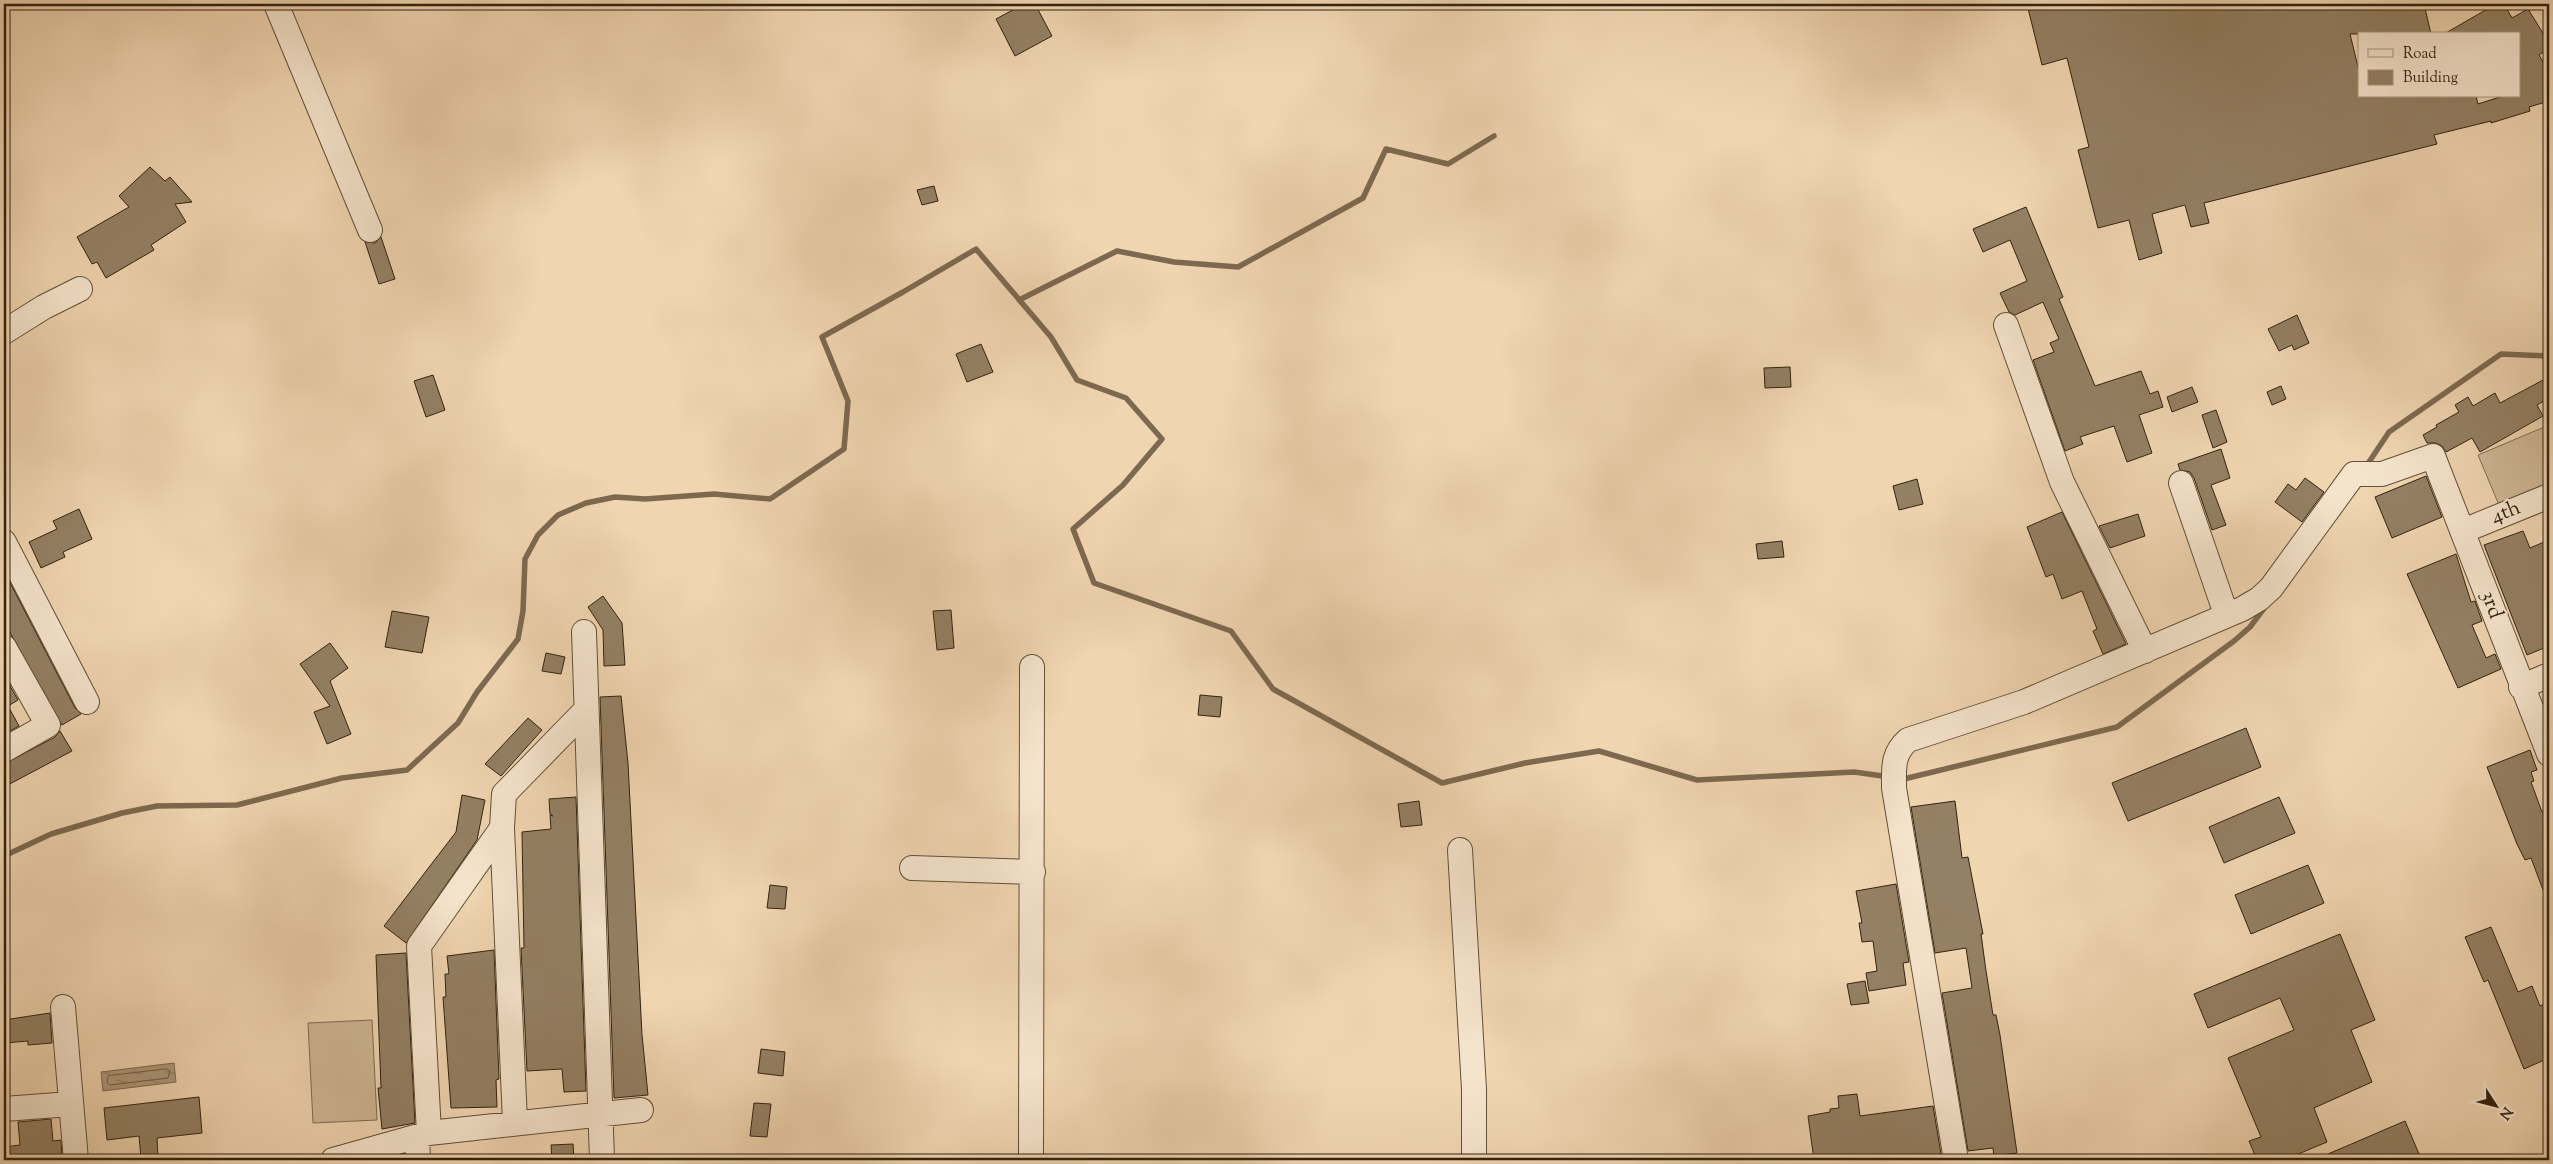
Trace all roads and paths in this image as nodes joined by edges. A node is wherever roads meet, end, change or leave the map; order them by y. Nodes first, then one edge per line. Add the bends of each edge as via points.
1 (276, 4) edge
2 (370, 230) dead end
3 (80, 289) dead end
4 (2006, 325) dead end
5 (4, 332) edge
6 (2181, 483) dead end
7 (2549, 496) edge
8 (2463, 531) junction
9 (4, 542) edge
10 (2226, 614) junction
11 (584, 632) dead end
12 (4, 647) edge
13 (2145, 651) junction
14 (1032, 667) dead end
15 (2549, 675) edge
16 (2521, 687) junction
17 (88, 702) dead end
18 (586, 710) junction
19 (4, 750) edge
20 (2549, 754) edge
21 (502, 828) junction
22 (1460, 850) dead end
23 (912, 868) dead end
24 (1033, 872) junction
25 (63, 1007) dead end
26 (71, 1104) junction
27 (4, 1110) edge
28 (641, 1110) dead end
29 (602, 1114) junction
30 (515, 1122) junction
31 (421, 1144) edge
32 (76, 1160) edge
33 (333, 1160) edge
34 (602, 1160) edge
35 (1032, 1160) edge
36 (1474, 1160) edge
37 (1956, 1160) edge

1 - 2 street
3 - 5 street
4 - 13 street via 2062,482
6 - 10 street
7 - 8 street, 4th
8 - 10 street, 3rd via 2433,456 2382,474 2359,473 2271,588 2259,598
8 - 16 street, 3rd
9 - 17 street
10 - 13 street
11 - 18 street
12 - 19 street via 48,725
13 - 37 street via 2024,702 1908,740 1900,746 1893,761 1894,788
14 - 24 street
15 - 16 street
16 - 20 street, 3rd
18 - 21 street via 504,794
18 - 29 street
21 - 30 street
21 - 31 street via 419,946
22 - 36 street via 1474,1089
23 - 24 street
24 - 35 street
25 - 26 street
26 - 27 street
26 - 32 street
28 - 29 street
29 - 30 street
29 - 34 street
30 - 31 street
31 - 33 street

